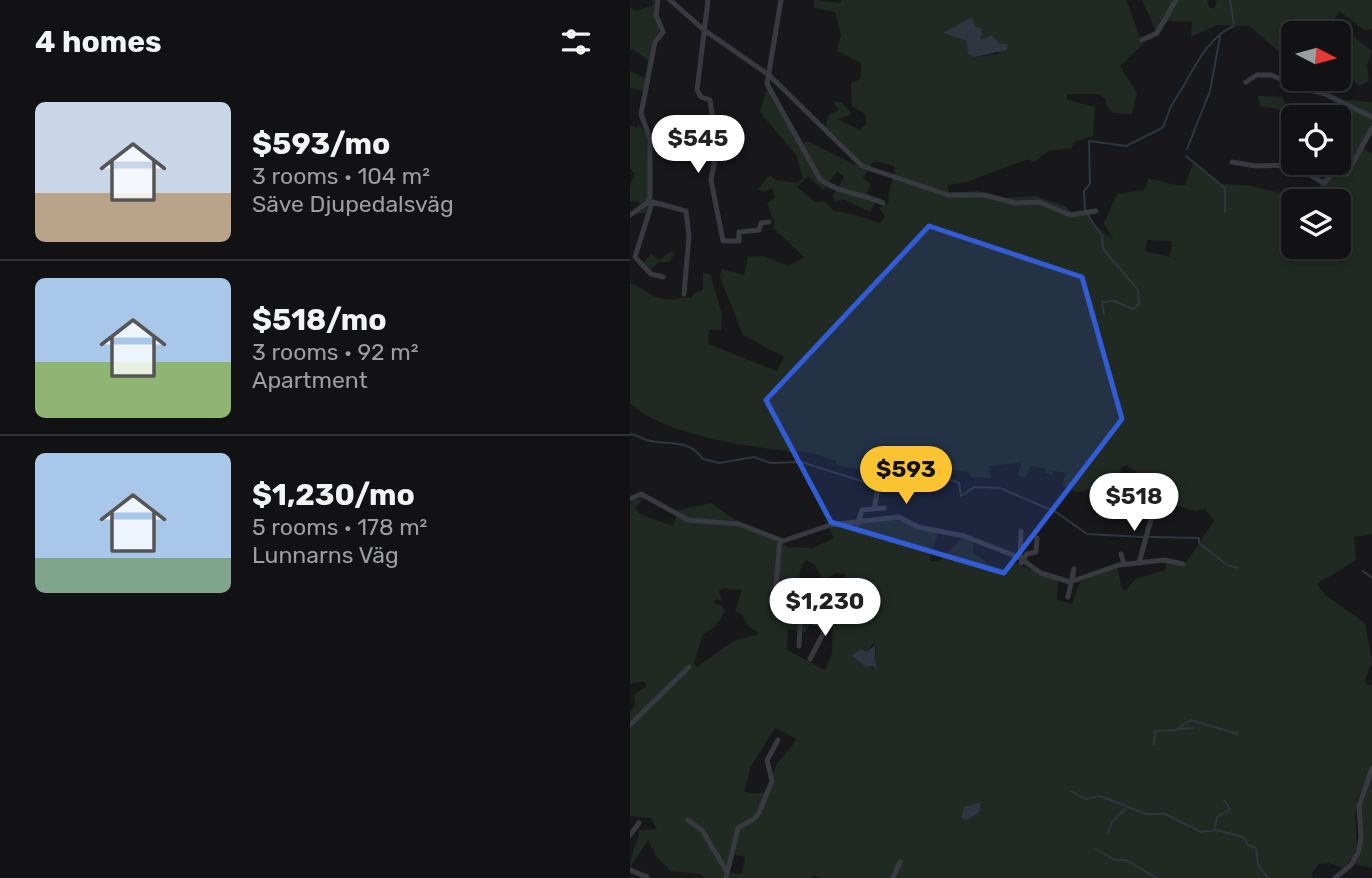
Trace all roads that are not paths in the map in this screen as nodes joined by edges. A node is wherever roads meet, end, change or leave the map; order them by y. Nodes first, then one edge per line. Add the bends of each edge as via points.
1 (658, 0) edge
2 (670, 0) edge
3 (708, 0) edge
4 (781, 0) edge
5 (1176, 0) edge
6 (704, 30) junction
7 (1142, 40) dead end
8 (769, 75) junction
9 (1247, 82) dead end
10 (1372, 117) edge
11 (1372, 128) edge
12 (1232, 162) dead end
13 (651, 202) junction
14 (883, 203) dead end
15 (1096, 211) dead end
16 (630, 215) edge
17 (769, 222) dead end
18 (663, 277) dead end
19 (684, 294) dead end
20 (878, 488) dead end
21 (1148, 496) dead end
22 (630, 499) edge
23 (884, 508) dead end
24 (874, 509) junction
25 (858, 524) junction
26 (1021, 531) dead end
27 (1037, 538) dead end
28 (780, 540) junction
29 (1121, 554) dead end
30 (1022, 559) junction
31 (1139, 563) junction
32 (1124, 564) junction
33 (1183, 564) dead end
34 (1074, 569) dead end
35 (1070, 582) junction
36 (810, 584) dead end
37 (830, 587) dead end
38 (790, 592) junction
39 (1068, 597) dead end
40 (796, 608) junction
41 (820, 626) junction
42 (799, 646) dead end
43 (810, 659) dead end
44 (689, 667) dead end
45 (630, 725) edge
46 (778, 740) dead end
47 (1372, 768) edge
48 (688, 820) dead end
49 (639, 823) dead end
50 (630, 835) edge
51 (900, 862) dead end
52 (630, 870) edge
53 (726, 875) edge
54 (647, 877) edge
55 (893, 878) edge
56 (1335, 878) edge

1 - 13 street via 656,15 663,32 655,41 641,116 649,138
2 - 6 street
3 - 6 street
4 - 8 street
5 - 7 street via 1157,33
6 - 8 street
6 - 17 street via 697,90 710,100 713,111 717,152 711,180 723,241 739,242 739,232 759,230 760,223
8 - 14 street via 768,88 820,179 836,190
8 - 15 street via 862,166 948,195 1039,202 1070,215
9 - 10 street via 1257,75 1271,75
11 - 12 street via 1347,174 1332,174 1325,183 1293,165
13 - 16 street
13 - 18 street via 635,257 651,274
13 - 19 street via 686,211 689,236
20 - 24 street
21 - 31 street via 1155,503
22 - 28 street via 642,494 688,520 738,524
23 - 24 street
24 - 25 street via 862,510
25 - 28 street via 830,525
25 - 30 street via 896,517 915,530 962,536
26 - 30 street
27 - 30 street via 1036,552
28 - 38 street via 775,594
29 - 32 street
30 - 35 street via 1041,573
31 - 32 street
31 - 33 street via 1166,560
32 - 35 street
34 - 35 street
35 - 39 street
36 - 38 street
37 - 41 street
38 - 40 street
40 - 41 street via 806,620
40 - 42 street
41 - 43 street via 825,629
44 - 45 street
46 - 53 street via 767,760 772,782 756,818 738,828
47 - 56 street via 1358,810 1359,853
48 - 53 street via 702,830
49 - 50 street
51 - 55 street
52 - 54 street

